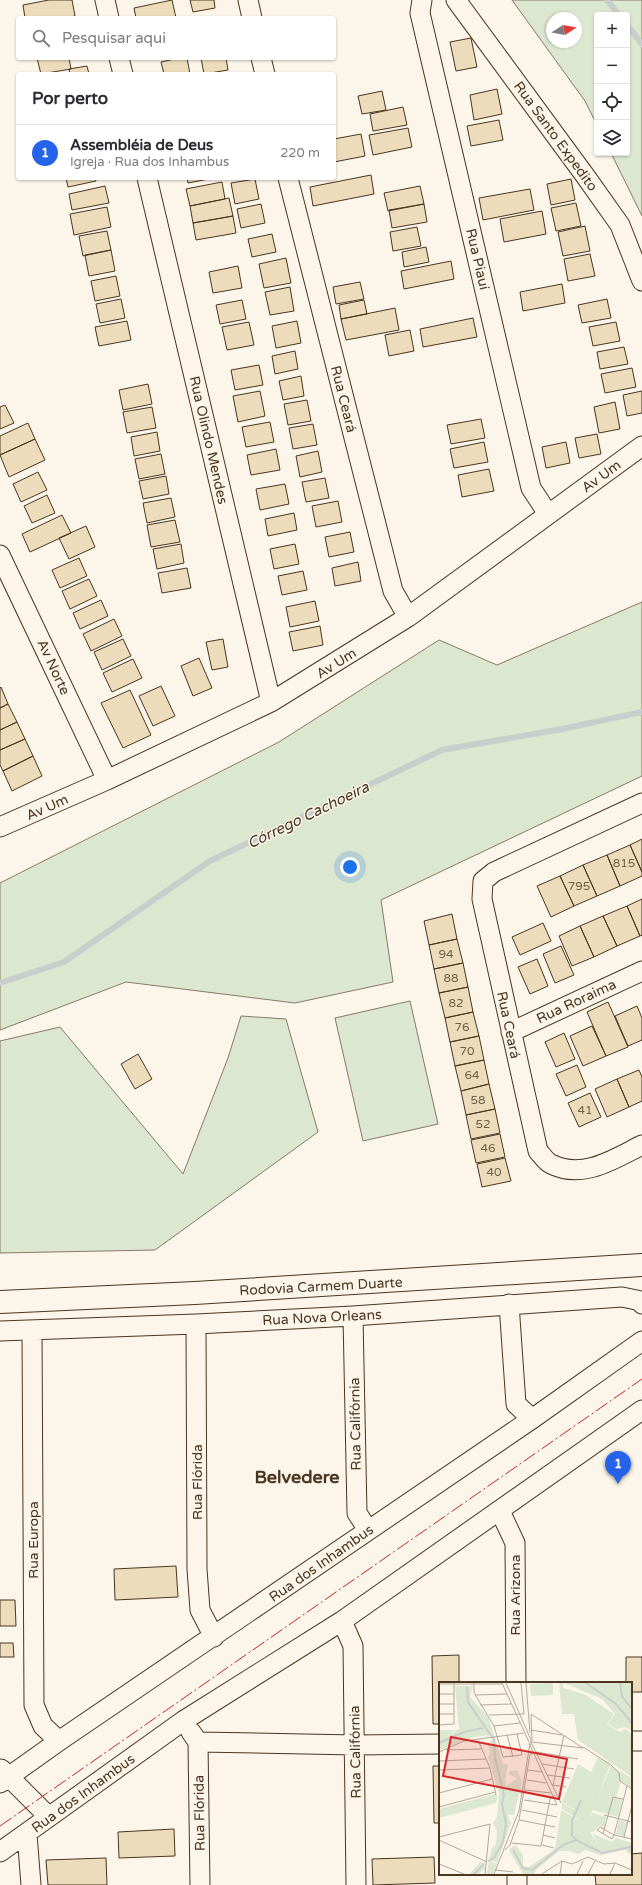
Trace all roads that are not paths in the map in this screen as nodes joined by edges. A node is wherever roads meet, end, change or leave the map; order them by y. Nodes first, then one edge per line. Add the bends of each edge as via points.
1 (105, 0) edge
2 (248, 0) edge
3 (422, 0) edge
4 (456, 0) edge
5 (109, 16) edge
6 (252, 16) edge
7 (120, 60) edge
8 (262, 60) edge
9 (122, 72) edge
10 (264, 72) edge
11 (147, 180) edge
12 (289, 180) edge
13 (642, 281) edge
14 (642, 446) edge
15 (548, 514) junction
16 (0, 554) edge
17 (408, 617) junction
18 (271, 702) junction
19 (107, 780) junction
20 (642, 803) edge
21 (0, 827) edge
22 (642, 971) edge
23 (511, 1032) junction
24 (642, 1145) edge
25 (642, 1265) edge
26 (0, 1302) edge
27 (642, 1302) edge
28 (509, 1304) junction
29 (353, 1316) junction
30 (196, 1324) junction
31 (32, 1330) junction
32 (0, 1331) edge
33 (642, 1341) edge
34 (642, 1410) edge
35 (532, 1419) junction
36 (500, 1511) junction
37 (368, 1530) junction
38 (342, 1621) junction
39 (214, 1637) junction
40 (516, 1682) edge
41 (184, 1721) junction
42 (59, 1741) junction
43 (198, 1742) junction
44 (439, 1744) edge
45 (355, 1746) junction
46 (3, 1776) edge
47 (50, 1817) junction
48 (27, 1834) junction
49 (0, 1852) edge
50 (31, 1885) edge
51 (200, 1885) edge
52 (356, 1885) edge

1 - 5 street
2 - 6 street
3 - 15 street, Rua Piauí via 420,12 531,488
4 - 13 street, Rua Santo Expedito via 620,225
7 - 9 street
8 - 10 street
11 - 18 street, Rua Olindo Mendes
12 - 17 street, Rua Ceará via 392,591
14 - 15 street, Av Um
15 - 17 street, Av Um
16 - 19 street, Av Norte
17 - 18 street, Av Um
18 - 19 street, Av Um
19 - 21 street, Av Um
20 - 23 street, Rua Ceará via 494,872 483,882 482,899
22 - 23 street, Rua Roraima
23 - 24 street, Rua Ceará via 538,1151 550,1164 569,1170 584,1170
25 - 26 street, Rodovia Carmem Duarte via 195,1293
27 - 28 street, Rua Nova Orleans via 622,1296
28 - 29 street, Rua Nova Orleans
28 - 35 street via 516,1404
29 - 30 street, Rua Nova Orleans
29 - 37 street, Rua Califórnia via 357,1513
30 - 31 street, Rua Nova Orleans
30 - 39 street, Rua Flórida via 197,1569 200,1610
31 - 32 street, Rua Nova Orleans
31 - 42 street, Rua Europa via 34,1705 43,1726
33 - 35 street, Rua dos Inhambus
34 - 36 street, Rua dos Inhambus
35 - 37 street, Rua dos Inhambus
36 - 38 street, Rua dos Inhambus
36 - 40 street, Rua Arizona via 515,1543
37 - 39 street, Rua dos Inhambus
38 - 41 street, Rua dos Inhambus
38 - 45 street, Rua Califórnia via 353,1646
39 - 42 street, Rua dos Inhambus
41 - 43 street
41 - 47 street, Rua dos Inhambus
42 - 46 street, Rua dos Inhambus
43 - 45 street
43 - 51 street, Rua Flórida
44 - 45 street
45 - 52 street, Rua Califórnia
46 - 47 street
47 - 48 street, Rua dos Inhambus
48 - 49 street, Rua dos Inhambus
48 - 50 street

